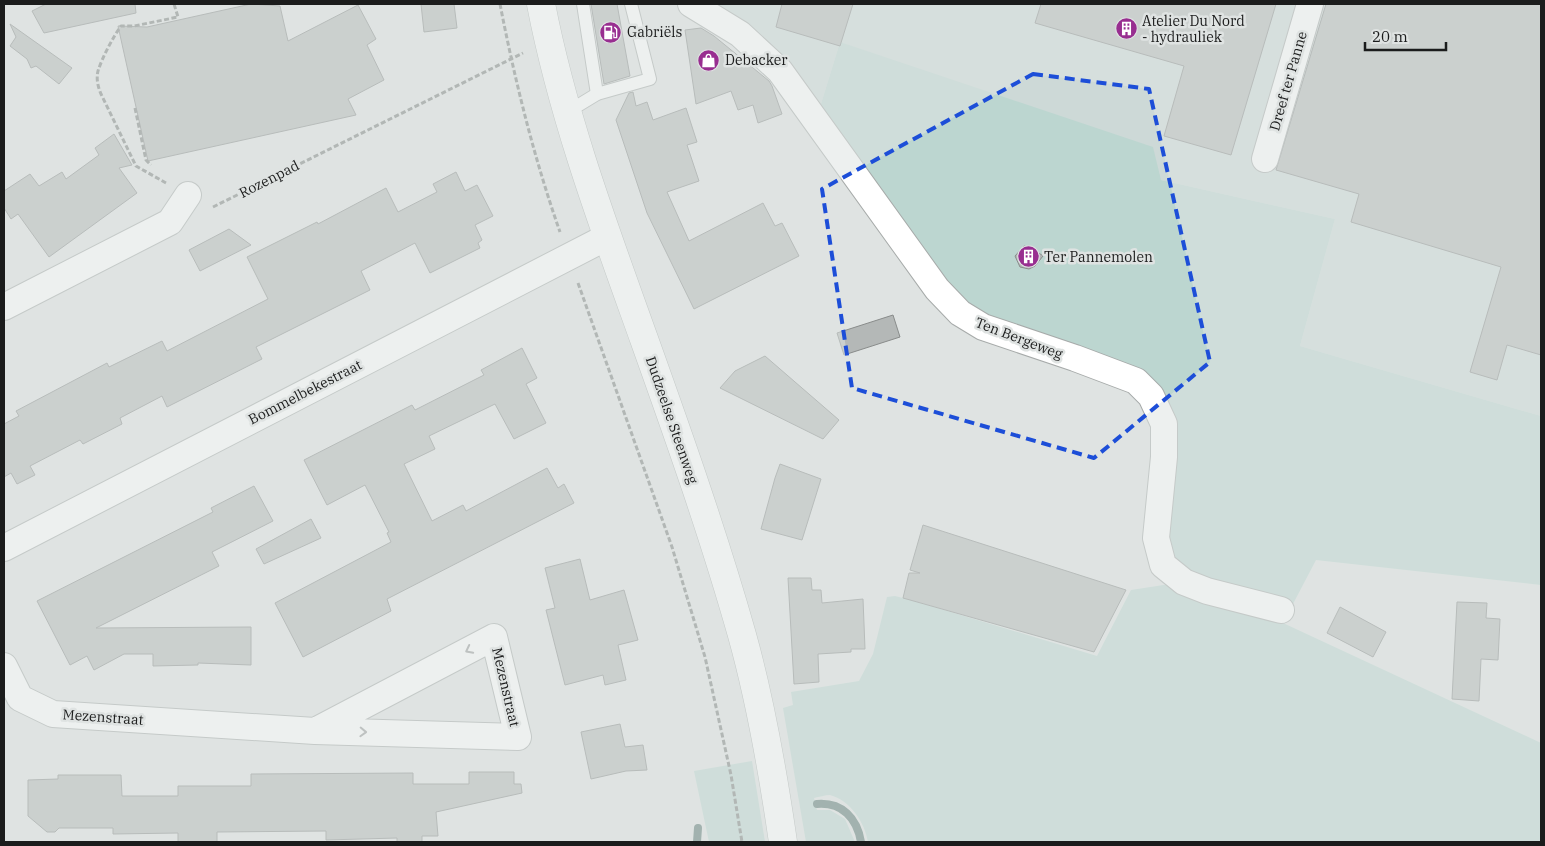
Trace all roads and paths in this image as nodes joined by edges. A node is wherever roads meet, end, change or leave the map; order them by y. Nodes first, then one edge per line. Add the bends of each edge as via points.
1 (174, 4) edge
2 (500, 4) edge
3 (541, 4) edge
4 (583, 4) edge
5 (631, 4) edge
6 (691, 4) edge
7 (1310, 4) edge
8 (548, 40) junction
9 (511, 58) junction
10 (597, 94) junction
11 (135, 108) dead end
12 (569, 112) junction
13 (1265, 158) dead end
14 (150, 165) dead end
15 (188, 195) junction
16 (562, 237) dead end
17 (607, 237) junction
18 (577, 280) dead end
19 (4, 307) edge
20 (4, 548) edge
21 (1282, 610) dead end
22 (4, 666) edge
23 (314, 730) junction
24 (742, 842) edge
25 (783, 842) edge

1 - 15 path via 178,17 122,26 116,32 98,72 97,83 136,166
2 - 9 path
3 - 8 main road, Dudzeelse Steenweg
4 - 10 lane
5 - 10 lane via 650,80
6 - 21 street, Ten Bergeweg via 740,34 780,71 936,289 960,313 983,327 1136,381 1152,396 1164,424 1156,538 1164,565 1184,582 1207,591
7 - 13 street, Dreef ter Panne
8 - 9 path, Rozenpad
8 - 12 main road, Dudzeelse Steenweg
9 - 15 path, Rozenpad via 207,210
9 - 16 path via 545,190
10 - 12 lane
11 - 14 path via 146,160
12 - 17 main road, Dudzeelse Steenweg
15 - 19 street via 170,222
17 - 20 street, Bommelbekestraat
17 - 25 main road, Dudzeelse Steenweg via 711,534 742,637 776,790
18 - 24 path via 672,547 705,657
22 - 23 street, Mezenstraat via 20,698 53,714
23 -> 23 street, Mezenstraat via 469,735 518,736 494,637

